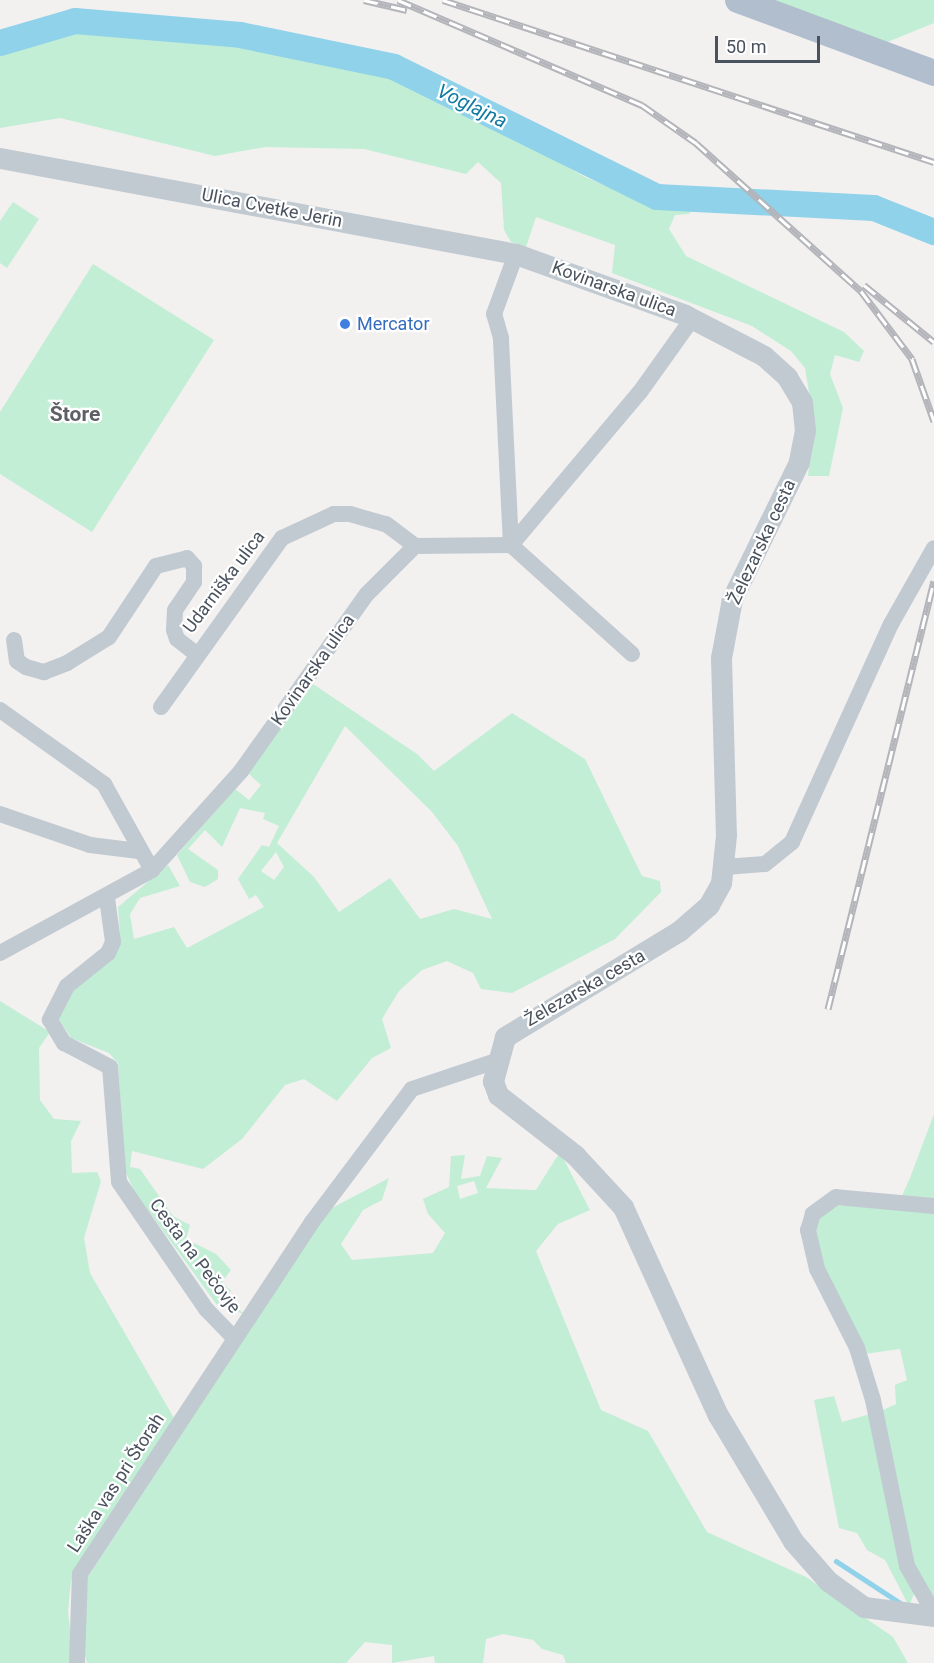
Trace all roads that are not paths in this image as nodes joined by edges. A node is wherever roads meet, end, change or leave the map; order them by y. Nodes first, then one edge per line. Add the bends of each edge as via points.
1 (738, 0) edge
2 (934, 73) edge
3 (0, 158) edge
4 (516, 254) junction
5 (543, 263) joint
6 (688, 317) junction
7 (511, 545) junction
8 (415, 546) junction
9 (934, 548) edge
10 (14, 640) dead end
11 (195, 653) junction
12 (632, 654) dead end
13 (160, 706) dead end
14 (0, 710) edge
15 (0, 814) edge
16 (140, 851) junction
17 (725, 867) junction
18 (152, 870) junction
19 (107, 898) junction
20 (0, 953) edge
21 (496, 1061) junction
22 (934, 1206) edge
23 (234, 1338) junction
24 (934, 1614) edge
25 (77, 1663) edge

1 - 2 main road
3 - 4 street, Ulica Cvetke Jerin
4 - 5 street, Ulica Cvetke Jerin
4 - 7 street via 494,314 501,338
5 - 6 street, Kovinarska ulica
6 - 7 street, Kovinarska ulica via 640,392
6 - 17 street, Železarska cesta via 764,356 787,376 802,402 805,430 799,462 732,599 721,658
7 - 8 street
7 - 12 street
8 - 11 street, Udarniška ulica via 386,524 350,514 334,514 296,530 282,538
8 - 18 street, Kovinarska ulica via 367,594 241,771
9 - 17 street via 891,624 792,842 765,864
10 - 11 street, Udarniška ulica via 17,661 26,667 44,672 67,663 109,637 156,566 187,558 194,566 194,582 175,610 174,630 177,639
11 - 13 street, Udarniška ulica
14 - 16 street via 104,784
15 - 16 street via 90,845
16 - 18 street
17 - 21 street, Železarska cesta via 717,893 695,919 633,962 522,1022 505,1037
18 - 19 street, Kovinarska ulica
19 - 20 street, Kovinarska ulica
19 - 23 street, Cesta na Pečovje via 113,942 67,986 50,1020 64,1043 110,1067 119,1182 206,1309
21 - 23 street, Cesta na Pečovje via 422,1083 391,1111
21 - 24 street via 498,1095 575,1155 623,1207 718,1415 793,1541 828,1581 864,1607
22 - 24 street via 836,1197 813,1214 808,1230 817,1269 857,1348 873,1400 907,1566
23 - 25 street, Laška vas pri Štorah via 80,1574

